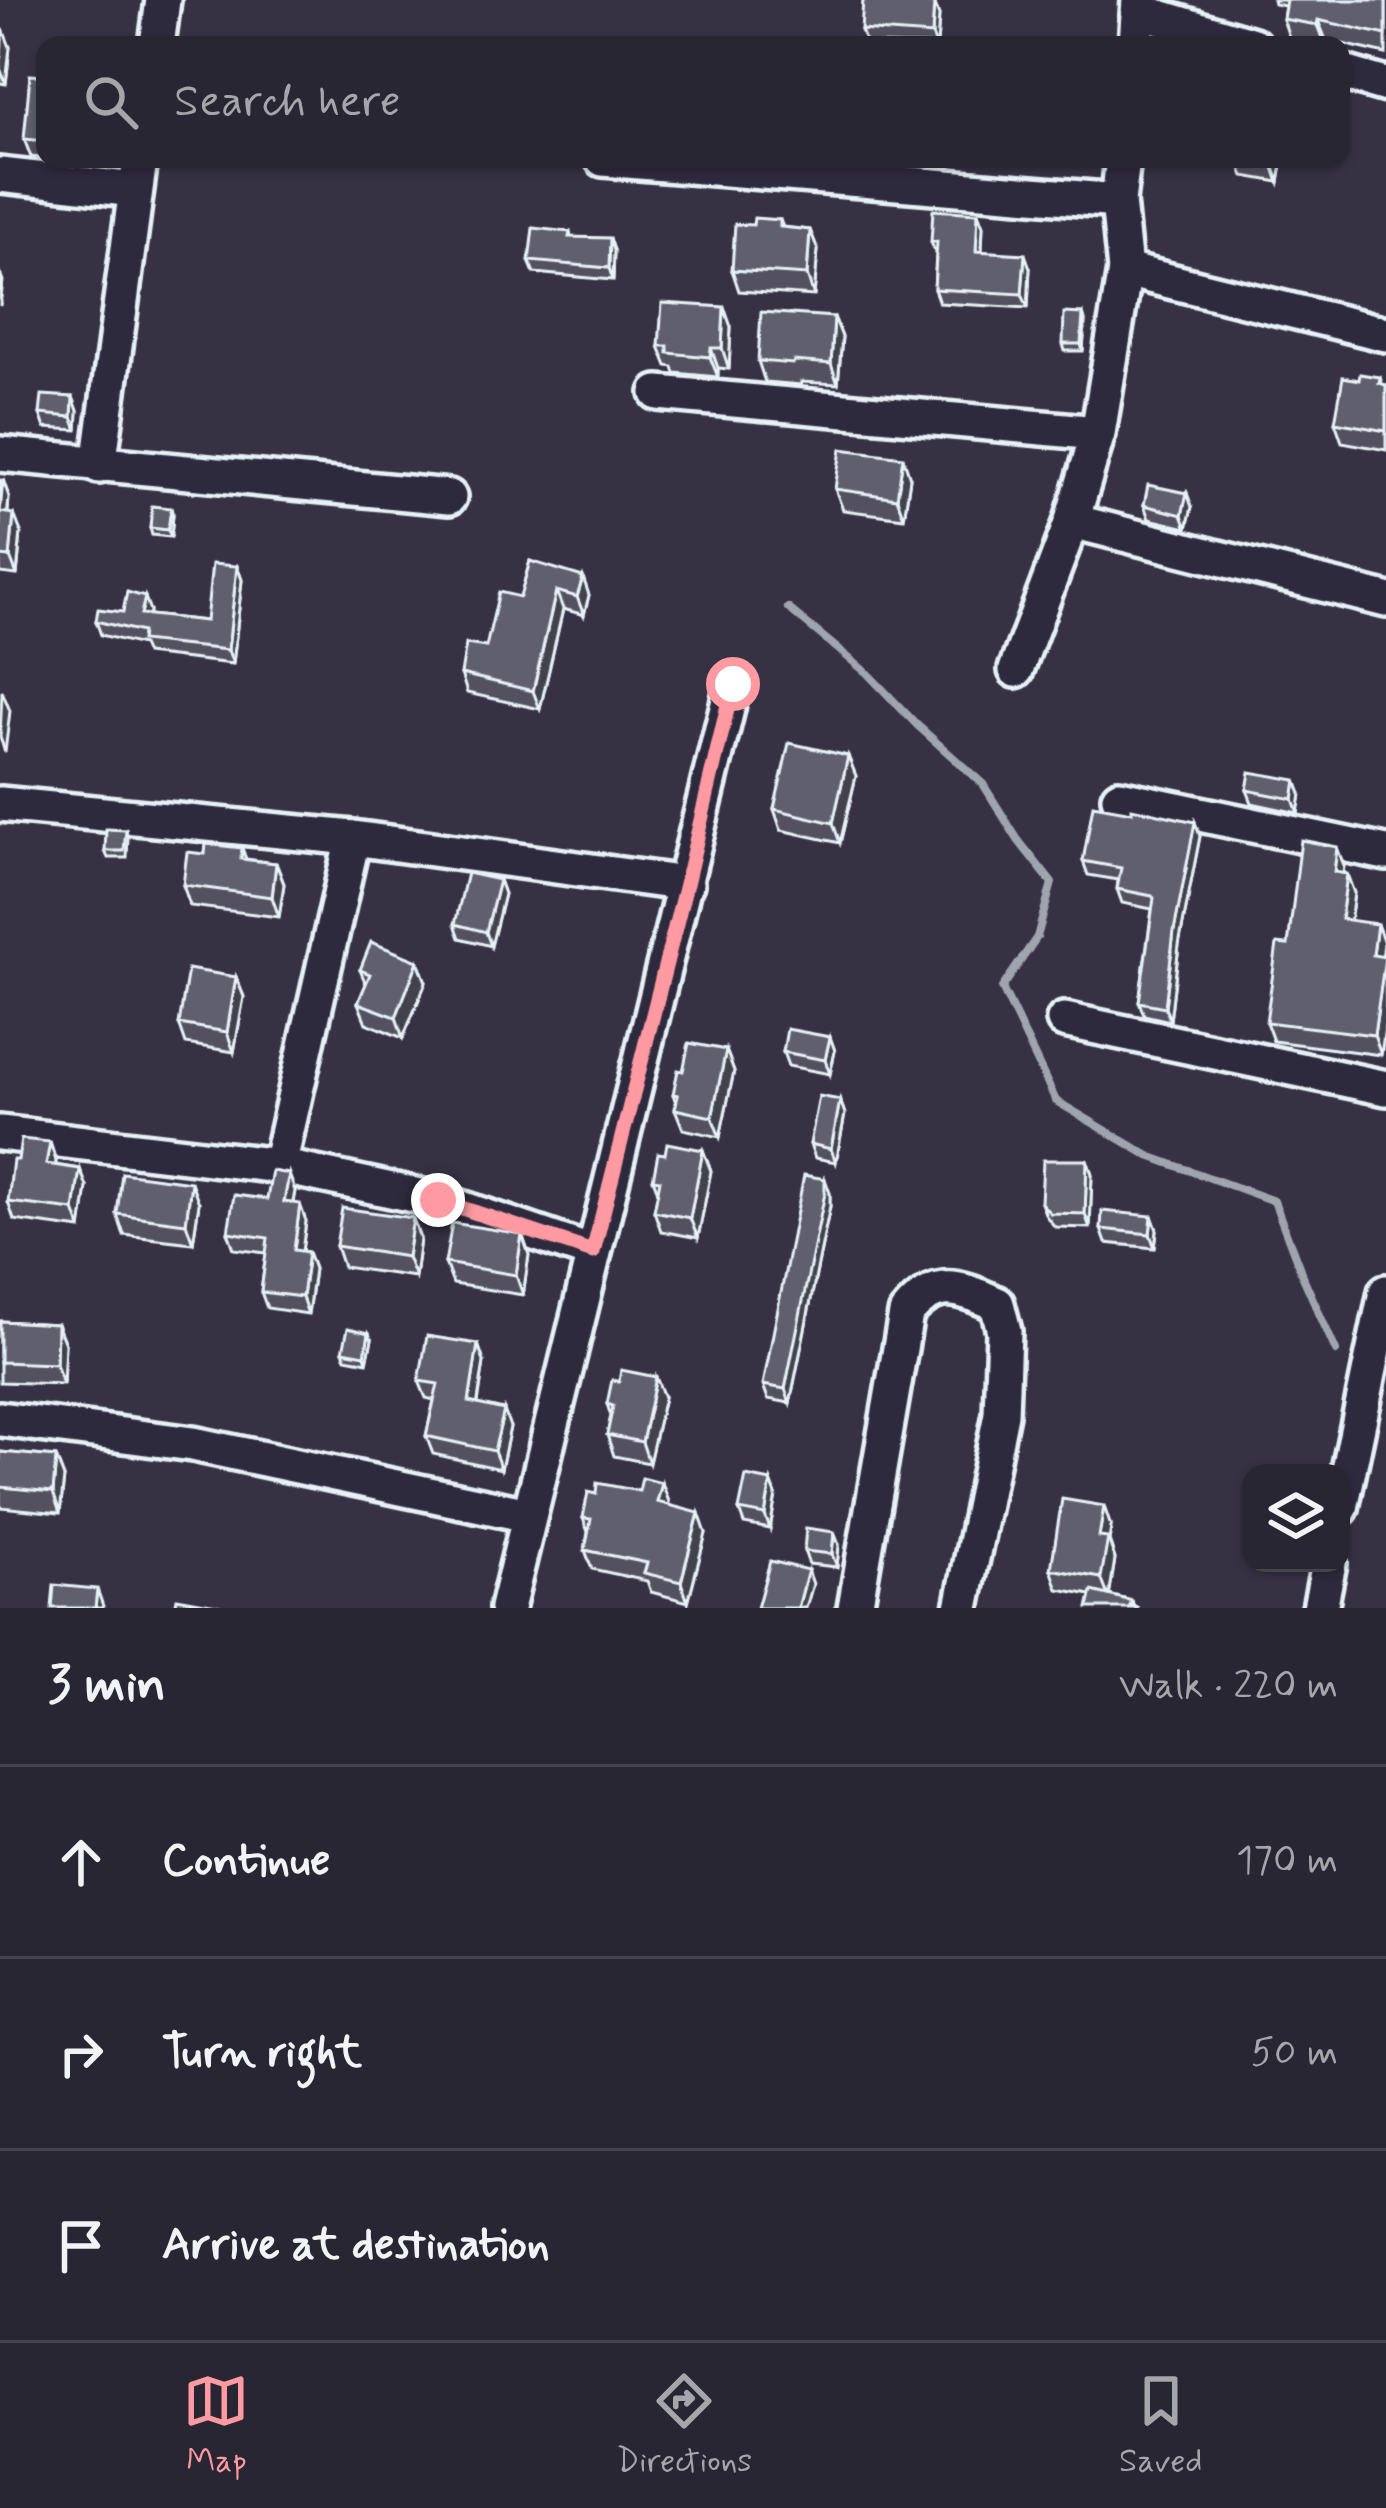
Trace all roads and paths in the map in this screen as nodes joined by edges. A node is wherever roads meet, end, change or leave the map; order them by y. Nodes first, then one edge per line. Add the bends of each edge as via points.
1 (164, 0) edge
2 (1139, 5) edge
3 (158, 36) edge
4 (1137, 36) edge
5 (1227, 36) edge
6 (1350, 74) edge
7 (1386, 85) edge
8 (713, 168) edge
9 (1122, 168) edge
10 (0, 175) edge
11 (138, 175) edge
12 (1118, 201) junction
13 (1125, 270) junction
14 (1386, 334) edge
15 (658, 393) dead end
16 (1098, 433) junction
17 (0, 454) edge
18 (99, 466) junction
19 (448, 497) dead end
20 (1072, 521) junction
21 (1386, 600) edge
22 (1016, 670) dead end
23 (733, 684) dead end
24 (1119, 796) dead end
25 (0, 804) edge
26 (352, 838) junction
27 (1386, 853) edge
28 (686, 884) junction
29 (1064, 1020) dead end
30 (1386, 1088) edge
31 (0, 1133) edge
32 (279, 1166) junction
33 (593, 1252) junction
34 (1386, 1292) edge
35 (1383, 1329) edge
36 (0, 1419) edge
37 (1350, 1470) edge
38 (527, 1515) junction
39 (1327, 1572) edge
40 (507, 1608) edge
41 (855, 1608) edge
42 (962, 1608) edge
43 (1320, 1608) edge

1 - 3 street
2 - 4 street
2 - 5 street
6 - 7 street
8 - 12 street
9 - 12 street
10 - 11 street
11 - 18 street
12 - 13 street
13 - 14 street
13 - 16 street
15 - 16 street
16 - 20 street
17 - 18 street
18 - 19 street
20 - 21 street
20 - 22 street
23 - 28 street
24 - 27 street
25 - 26 street
26 - 28 street
26 - 32 street
28 - 33 street
29 - 30 street
31 - 32 street
32 - 33 street via 438,1200
33 - 38 street
34 - 35 street
35 - 37 street
36 - 38 street via 193,1444
38 - 40 street
39 - 43 street
41 - 42 street via 906,1313 922,1294 944,1288 997,1304 1004,1331 1001,1414

